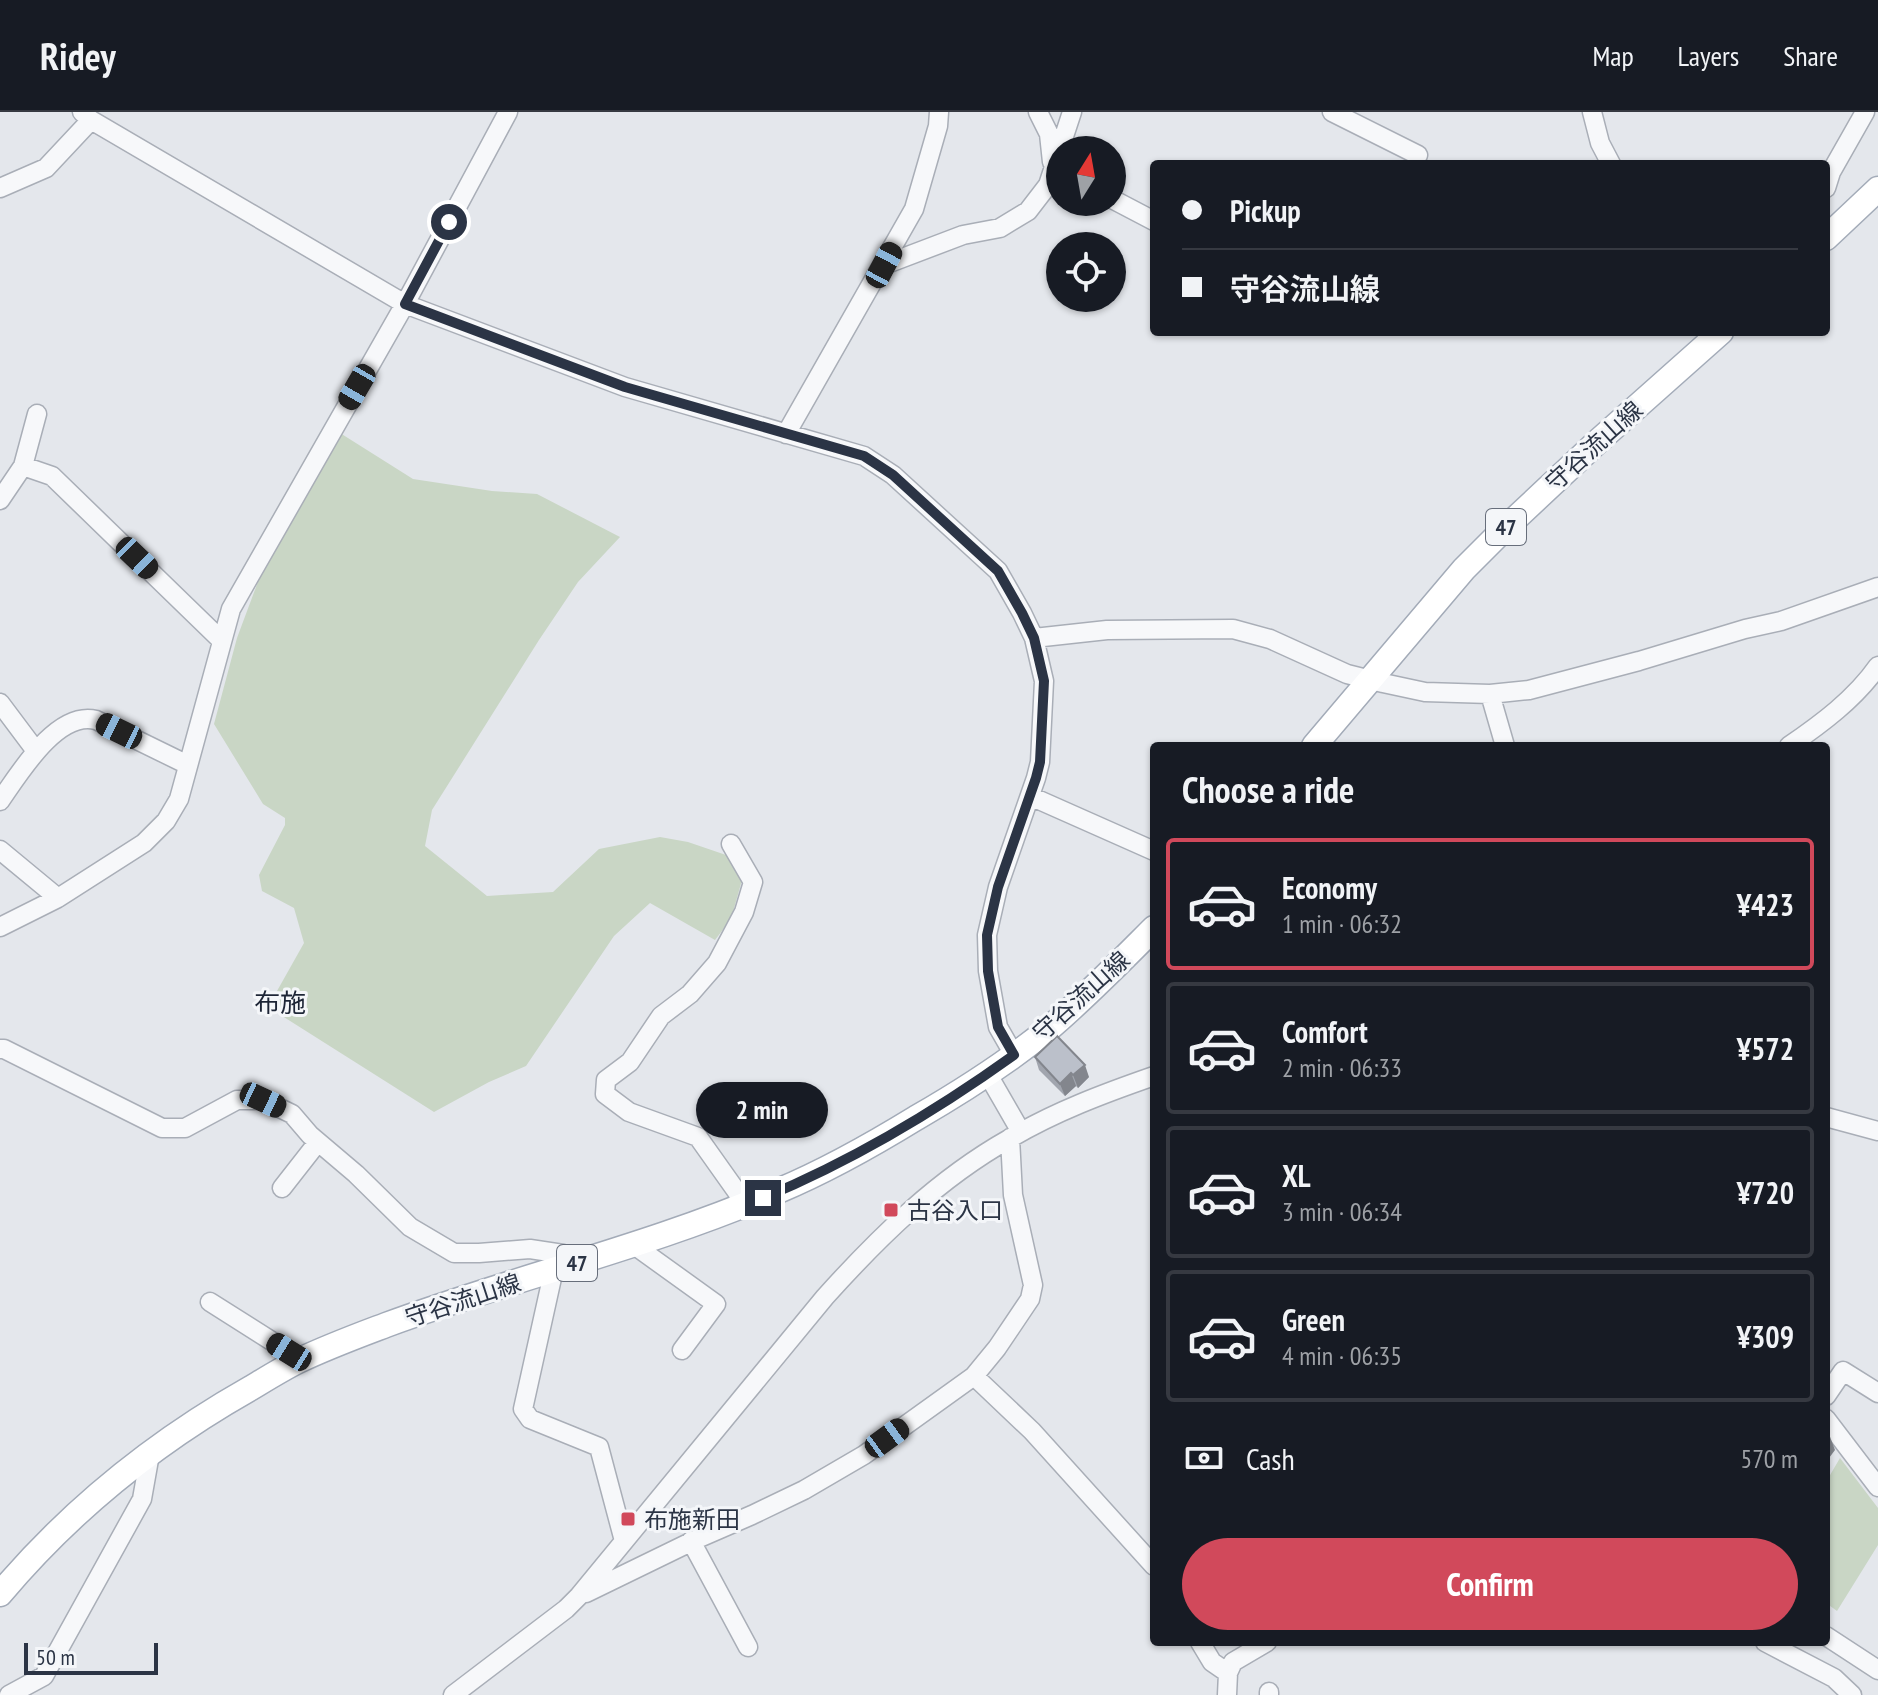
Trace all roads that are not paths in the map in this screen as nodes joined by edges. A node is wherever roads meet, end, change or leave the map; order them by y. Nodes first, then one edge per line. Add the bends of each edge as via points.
1 (508, 112) edge
2 (939, 112) edge
3 (1038, 112) edge
4 (1072, 112) edge
5 (1332, 112) edge
6 (1592, 112) edge
7 (1865, 112) edge
8 (87, 116) edge
9 (1049, 136) edge
10 (1065, 136) edge
11 (1418, 155) dead end
12 (1609, 160) edge
13 (1830, 175) edge
14 (0, 188) edge
15 (1046, 188) edge
16 (1878, 189) edge
17 (1126, 206) edge
18 (1150, 219) edge
19 (1830, 229) edge
20 (884, 265) junction
21 (405, 304) junction
22 (1716, 336) edge
23 (37, 414) dead end
24 (786, 434) junction
25 (23, 466) junction
26 (0, 500) edge
27 (1878, 587) edge
28 (1034, 638) junction
29 (222, 641) junction
30 (1878, 666) edge
31 (1369, 680) junction
32 (1490, 694) junction
33 (0, 703) edge
34 (1317, 742) edge
35 (1504, 742) edge
36 (1795, 742) edge
37 (36, 751) junction
38 (188, 765) junction
39 (1030, 796) junction
40 (0, 801) edge
41 (731, 844) dead end
42 (1150, 849) edge
43 (0, 850) edge
44 (58, 898) junction
45 (2, 923) edge
46 (1150, 932) edge
47 (0, 1049) edge
48 (1014, 1055) junction
49 (987, 1073) junction
50 (1150, 1077) edge
51 (1830, 1118) edge
52 (1878, 1131) edge
53 (1016, 1135) junction
54 (318, 1142) junction
55 (282, 1188) dead end
56 (743, 1206) junction
57 (634, 1245) junction
58 (561, 1267) junction
59 (210, 1302) dead end
60 (682, 1350) dead end
61 (296, 1362) junction
62 (974, 1376) junction
63 (1830, 1390) edge
64 (1878, 1393) edge
65 (1830, 1424) edge
66 (150, 1454) junction
67 (1878, 1487) edge
68 (624, 1541) junction
69 (691, 1541) junction
70 (1150, 1562) edge
71 (0, 1594) edge
72 (579, 1596) junction
73 (1830, 1639) edge
74 (1202, 1646) edge
75 (1260, 1646) edge
76 (1773, 1646) edge
77 (748, 1647) dead end
78 (1878, 1670) edge
79 (1228, 1673) junction
80 (9, 1695) edge
81 (453, 1695) edge
82 (1227, 1695) edge
83 (1852, 1695) edge

1 - 21 street
2 - 20 street via 914,209
3 - 9 street
4 - 10 street
5 - 11 street
6 - 12 street
7 - 13 street
8 - 14 street via 46,168
8 - 21 street
15 - 20 street via 1028,211 1000,228 963,235
16 - 19 main road
17 - 18 street
20 - 24 street
21 - 24 street via 625,387
21 - 29 street via 231,609
22 - 31 main road, 守谷流山線 / 47 via 1500,533
23 - 25 street
24 - 28 street via 864,456 893,475 998,571
25 - 26 street
25 - 29 street via 52,476
27 - 32 street via 1639,661 1529,690
28 - 31 street via 1107,630 1233,629
28 - 39 street via 1044,681 1040,762
29 - 38 street
30 - 36 street via 1825,720
31 - 32 street via 1425,692
31 - 34 main road, 守谷流山線 / 47
32 - 35 street
33 - 37 street
37 - 38 street via 63,727 88,718
37 - 40 street
38 - 44 street via 179,799 166,821 144,843
39 - 42 street
39 - 48 street via 987,935 998,1027
41 - 56 street via 753,882 744,912 717,963 661,1016 630,1062 606,1080 605,1094 629,1112 698,1137
43 - 44 street
44 - 45 street
46 - 48 main road, 守谷流山線 / 47 via 1085,997
47 - 54 street via 162,1128 185,1128 237,1100 263,1100 292,1114
48 - 49 main road, 守谷流山線 / 47
49 - 53 street
49 - 56 main road, 守谷流山線 / 47 via 840,1162
50 - 53 street
51 - 52 street
53 - 62 street via 1013,1195 1033,1285 1030,1299
53 - 68 street via 918,1203 856,1264
54 - 55 street
54 - 58 street via 410,1227 454,1253 530,1249 563,1254
56 - 57 main road, 守谷流山線 / 47
57 - 58 main road, 守谷流山線 / 47
57 - 60 street via 716,1304
58 - 61 main road, 守谷流山線 / 47 via 411,1316
58 - 68 street via 523,1409 530,1419 599,1447
59 - 61 street via 289,1352
61 - 66 main road, 守谷流山線 / 47
62 - 69 street via 864,1455 804,1490
62 - 70 street via 1032,1431
63 - 64 street via 1843,1371
65 - 67 street
66 - 71 main road, 守谷流山線 / 47 via 74,1517
66 - 80 street via 142,1499 44,1676
68 - 72 street
69 - 72 street
69 - 77 street
72 - 81 street
73 - 78 street
74 - 79 street via 1212,1662
75 - 79 street via 1233,1662
76 - 83 street via 1834,1678
79 - 82 street

